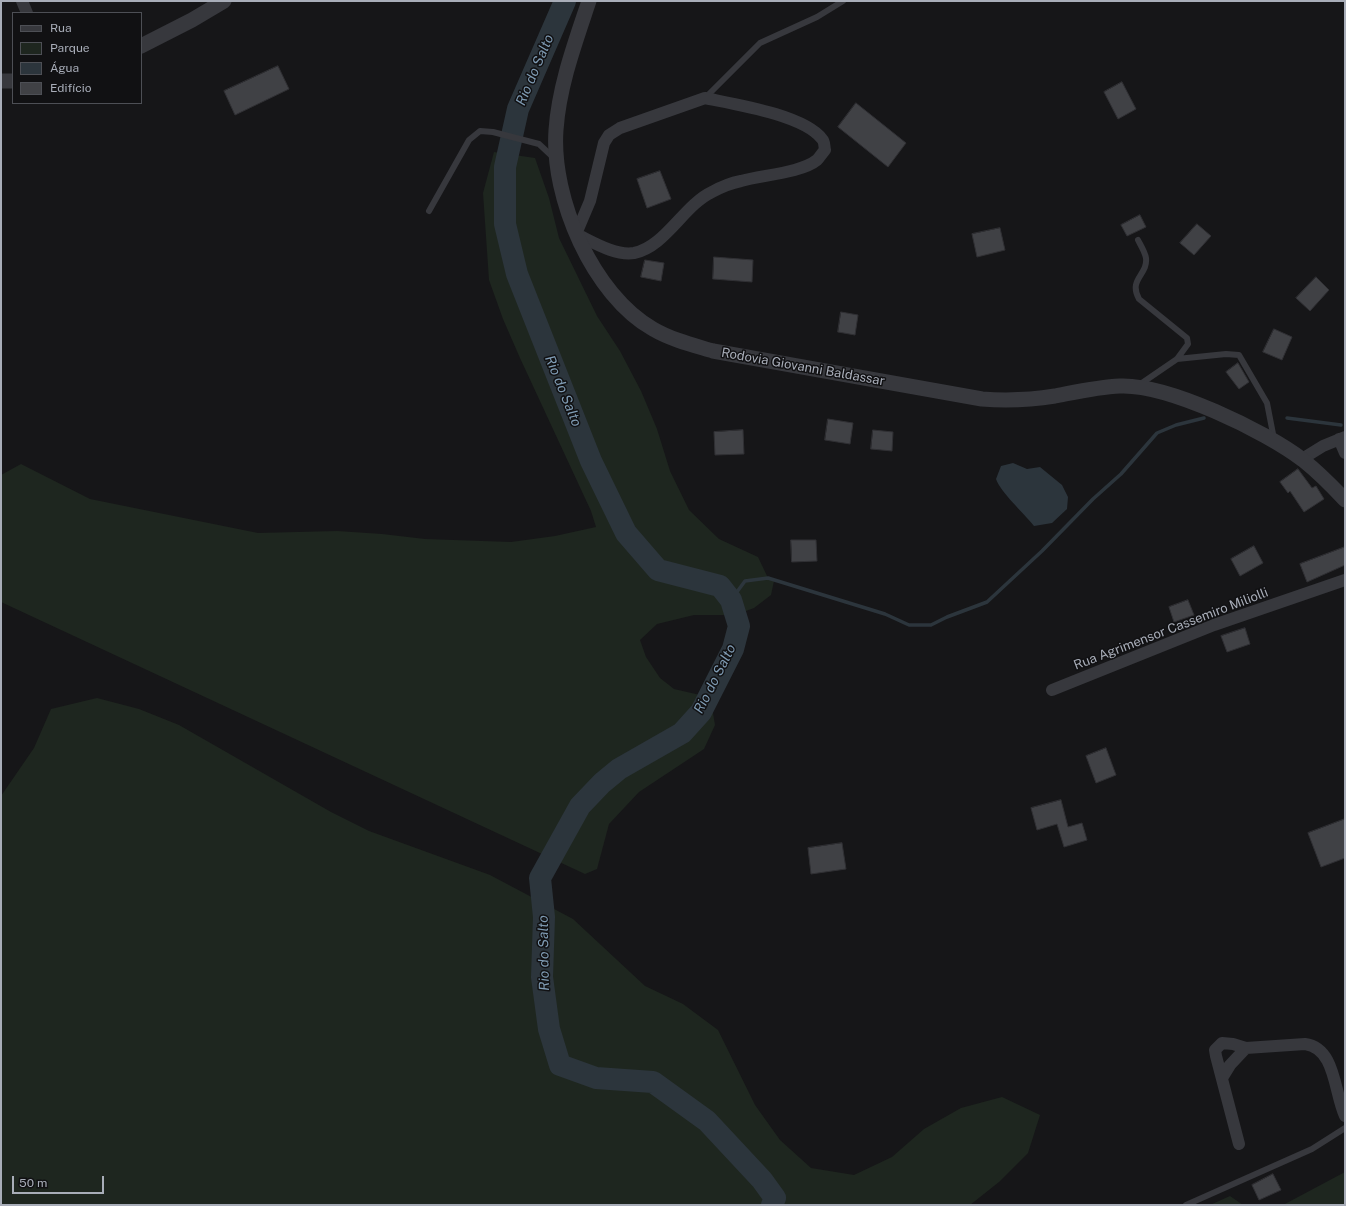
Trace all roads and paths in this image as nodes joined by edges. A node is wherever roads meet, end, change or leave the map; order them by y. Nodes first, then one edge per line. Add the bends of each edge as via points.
1 (22, 1) edge
2 (224, 1) edge
3 (589, 1) edge
4 (843, 1) edge
5 (27, 12) edge
6 (142, 45) edge
7 (1, 81) edge
8 (12, 81) edge
9 (705, 98) junction
10 (556, 160) junction
11 (429, 211) dead end
12 (576, 234) junction
13 (1138, 240) dead end
14 (1177, 359) junction
15 (1137, 386) junction
16 (1342, 438) edge
17 (1275, 443) junction
18 (1345, 453) edge
19 (1302, 459) junction
20 (1345, 500) edge
21 (1345, 580) edge
22 (1052, 690) dead end
23 (1246, 1048) junction
24 (1222, 1078) junction
25 (1345, 1116) edge
26 (1345, 1128) edge
27 (1239, 1144) dead end
28 (1186, 1205) edge

1 - 5 street
2 - 6 street
3 - 10 street, Rodovia Giovanni Baldassar via 576,38 560,105 556,130
4 - 9 lane via 817,17 760,43
7 - 8 street
9 - 12 street via 620,128 609,135 600,154 590,201
9 - 12 street via 746,106 798,123 816,132 824,140 825,150 816,160 794,170 740,181 711,192 688,210 656,242 636,252 614,251
10 - 11 lane via 539,144 480,131 470,140
10 - 12 street, Rodovia Giovanni Baldassar via 565,205
12 - 15 street, Rodovia Giovanni Baldassar via 606,286 626,309 653,329 679,341 713,351 982,399 1031,399 1096,388
13 - 14 lane via 1146,259 1144,268 1135,282 1135,292 1139,300 1187,338 1188,344
14 - 15 lane
14 - 17 lane via 1239,355 1267,403
15 - 17 street, Rodovia Giovanni Baldassar via 1158,390 1212,410
16 - 18 street
16 - 19 street
17 - 19 street, Rodovia Giovanni Baldassar
19 - 20 street, Rodovia Giovanni Baldassar
21 - 22 street, Rua Agrimensor Cassemiro Miliolli via 1214,624
23 - 24 street
23 - 24 street via 1227,1043 1218,1046 1215,1050
23 - 25 street via 1306,1044 1320,1048 1329,1063
24 - 27 street
26 - 28 lane via 1312,1149

